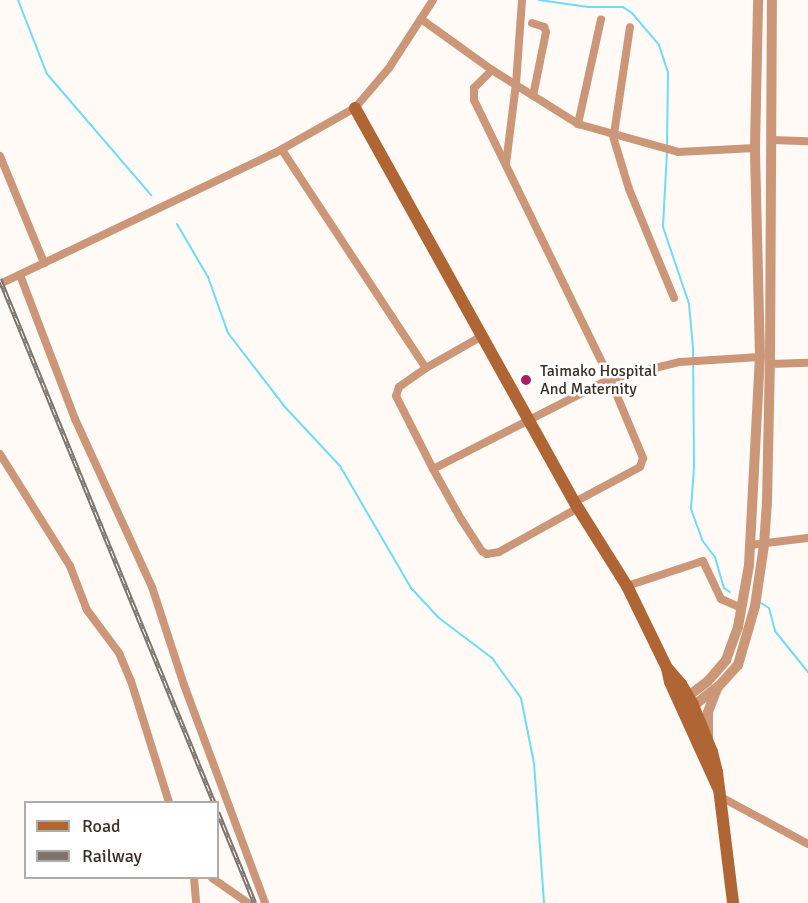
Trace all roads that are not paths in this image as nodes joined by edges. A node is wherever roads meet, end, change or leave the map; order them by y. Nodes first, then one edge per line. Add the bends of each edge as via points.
1 (432, 0) edge
2 (522, 0) edge
3 (758, 0) edge
4 (771, 0) edge
5 (421, 19) junction
6 (601, 19) dead end
7 (532, 23) dead end
8 (630, 27) dead end
9 (492, 70) junction
10 (516, 84) junction
11 (533, 96) junction
12 (355, 108) junction
13 (578, 124) junction
14 (613, 133) junction
15 (771, 140) junction
16 (808, 141) edge
17 (755, 148) junction
18 (282, 150) junction
19 (0, 156) edge
20 (506, 165) junction
21 (44, 263) junction
22 (20, 275) junction
23 (0, 284) edge
24 (674, 298) dead end
25 (482, 336) junction
26 (760, 357) junction
27 (808, 363) edge
28 (770, 364) junction
29 (426, 368) junction
30 (610, 380) junction
31 (531, 420) junction
32 (0, 454) edge
33 (433, 469) junction
34 (577, 505) junction
35 (808, 538) edge
36 (764, 544) junction
37 (750, 545) junction
38 (627, 586) junction
39 (741, 608) junction
40 (719, 686) junction
41 (686, 705) junction
42 (708, 738) junction
43 (718, 792) junction
44 (169, 801) edge
45 (808, 844) edge
46 (194, 879) edge
47 (213, 879) edge
48 (196, 903) edge
49 (248, 903) edge
50 (265, 903) edge
51 (734, 903) edge

1 - 5 street
2 - 10 street
3 - 17 street
4 - 15 street
5 - 9 street
5 - 12 street via 389,69
6 - 13 street
7 - 11 street via 544,27 546,32
8 - 14 street
9 - 10 street
9 - 20 street via 474,88 474,100
10 - 11 street
10 - 20 street
11 - 13 street
12 - 18 street
12 - 25 main road
13 - 14 street
14 - 17 street via 678,152
14 - 24 street via 629,189
15 - 16 street
15 - 28 street
17 - 26 street
18 - 21 street
18 - 29 street
19 - 21 street
20 - 30 street
21 - 22 street
22 - 23 street
22 - 50 street via 75,419 152,587
25 - 29 street
25 - 31 main road
26 - 30 street via 680,362
26 - 37 street
27 - 28 street
28 - 36 street
29 - 33 street via 399,387 396,396
30 - 31 street
30 - 34 street via 642,462 640,467
31 - 33 street
31 - 34 main road
32 - 44 street via 62,551 87,610 119,653
33 - 34 street via 461,519 487,554 499,552
34 - 38 main road
35 - 36 street
36 - 37 street
36 - 40 street via 745,643 735,670
37 - 39 street
38 - 39 street via 703,561 721,599
38 - 41 main road
39 - 41 street via 726,660
40 - 41 street
40 - 42 street via 708,712
41 - 42 main road
41 - 43 main road
42 - 43 main road
43 - 45 street
43 - 51 main road
46 - 48 street
47 - 49 street

